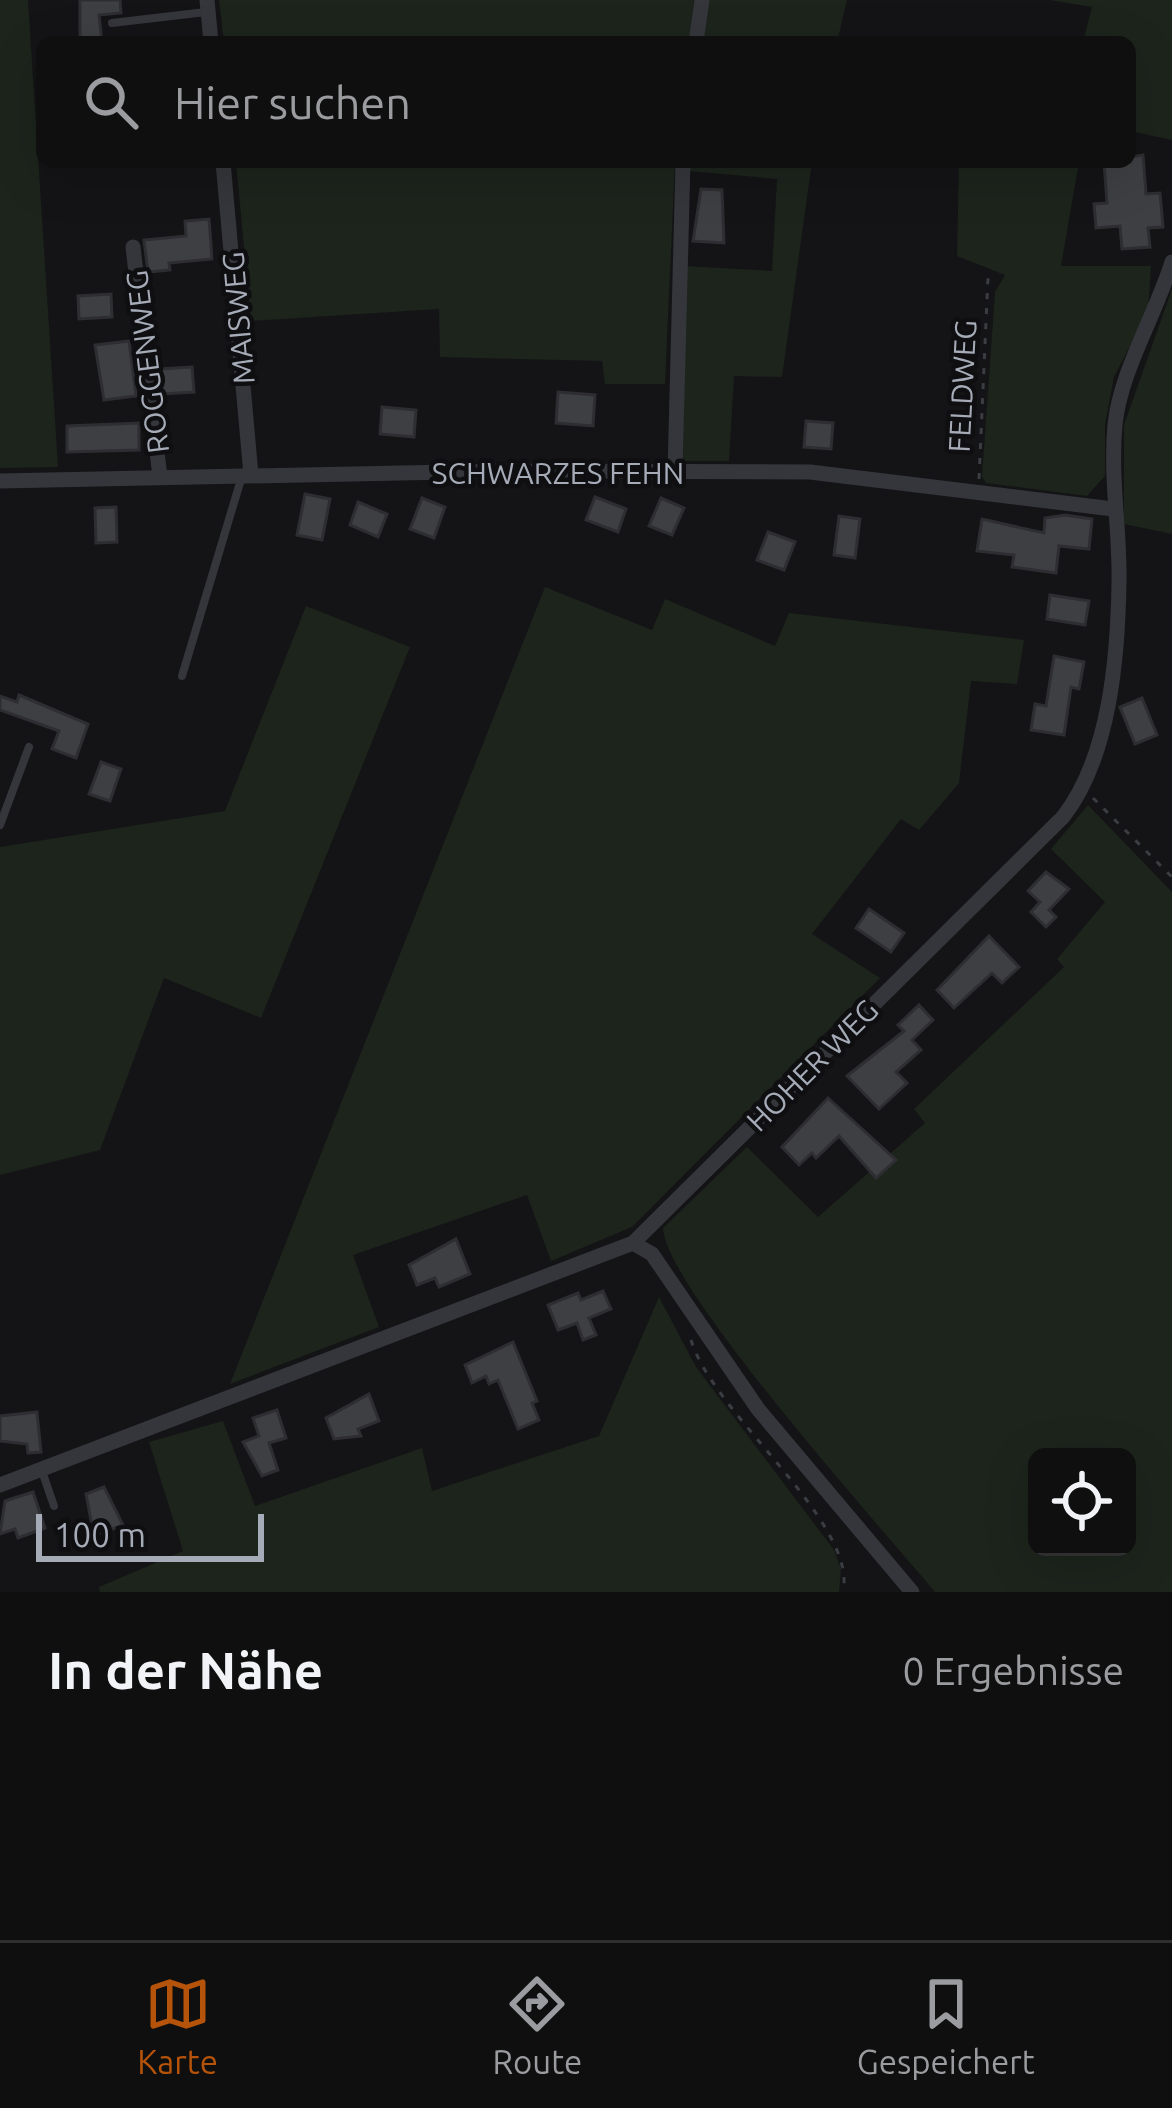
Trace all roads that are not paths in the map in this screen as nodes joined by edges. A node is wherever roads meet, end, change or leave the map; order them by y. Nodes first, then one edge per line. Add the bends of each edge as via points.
1 (701, 0) edge
2 (207, 6) edge
3 (112, 23) dead end
4 (210, 36) edge
5 (697, 36) edge
6 (223, 168) edge
7 (683, 168) edge
8 (133, 247) dead end
9 (1172, 262) edge
10 (676, 473) junction
11 (246, 475) junction
12 (160, 477) junction
13 (0, 481) edge
14 (1113, 509) junction
15 (182, 676) dead end
16 (29, 747) dead end
17 (0, 825) edge
18 (633, 1243) junction
19 (41, 1469) junction
20 (0, 1485) edge
21 (54, 1506) dead end
22 (912, 1592) edge

1 - 5 street
2 - 3 lane
2 - 4 street
6 - 11 street, MAISWEG
7 - 10 street
8 - 12 street, ROGGENWEG
9 - 14 street via 1115,422
10 - 11 street, SCHWARZES FEHN
10 - 14 street, SCHWARZES FEHN via 811,472
11 - 12 street, SCHWARZES FEHN
11 - 15 lane
12 - 13 street, SCHWARZES FEHN
14 - 18 street, HOHER WEG via 1120,579 1112,660 1085,789
16 - 17 lane
18 - 19 street, HOHER WEG
18 - 22 street via 652,1254 813,1480
19 - 20 street, HOHER WEG
19 - 21 lane

